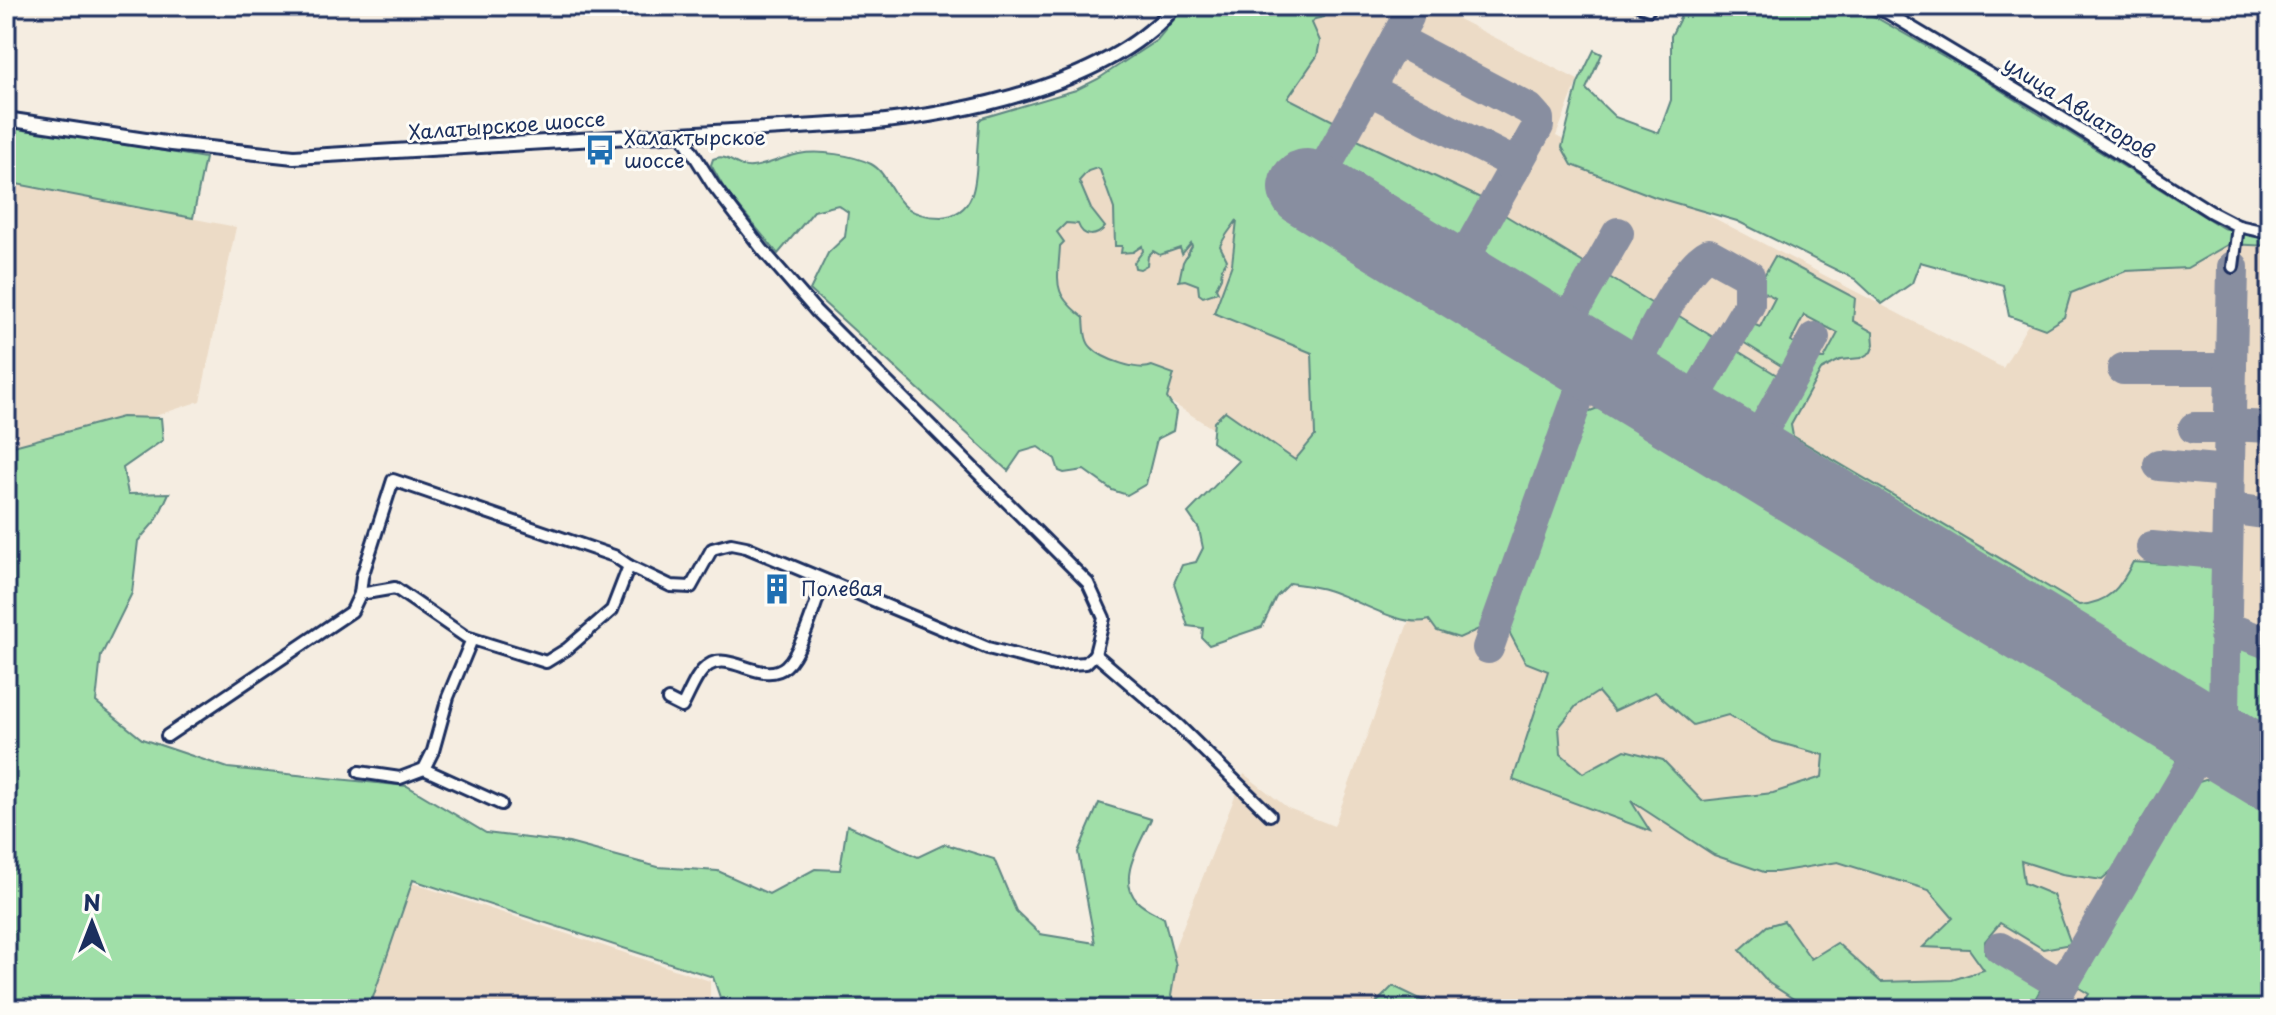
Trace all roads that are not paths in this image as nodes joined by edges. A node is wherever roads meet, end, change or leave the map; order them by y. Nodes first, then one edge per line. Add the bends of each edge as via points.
1 (1175, 6) edge
2 (1640, 6) edge
3 (1651, 6) edge
4 (1876, 7) edge
5 (6, 119) edge
6 (681, 134) junction
7 (2238, 226) junction
8 (2270, 233) edge
9 (2233, 267) dead end
10 (629, 566) junction
11 (824, 580) junction
12 (360, 594) junction
13 (472, 639) junction
14 (1095, 654) junction
15 (668, 700) dead end
16 (167, 736) dead end
17 (424, 769) junction
18 (359, 772) dead end
19 (501, 804) dead end
20 (1270, 815) dead end

1 - 6 street, Халатырское шоссе via 1148,34 1113,58 1002,98 902,120
2 - 3 street
4 - 7 street, улица Авиаторов
5 - 6 street, Халатырское шоссе via 294,157
6 - 14 street via 713,185 816,311 1088,583 1104,618
7 - 8 street, улица Авиаторов
7 - 9 street
10 - 11 street via 671,586 691,587 712,549 731,544
10 - 12 street via 614,556 393,480
10 - 13 street via 612,610 546,662
11 - 14 street via 988,648 1054,665 1086,663
11 - 15 street via 787,665 760,672 711,663 682,707
12 - 13 street via 395,588
12 - 16 street via 352,611
13 - 17 street
14 - 20 street
17 - 18 street via 400,778
17 - 19 street

